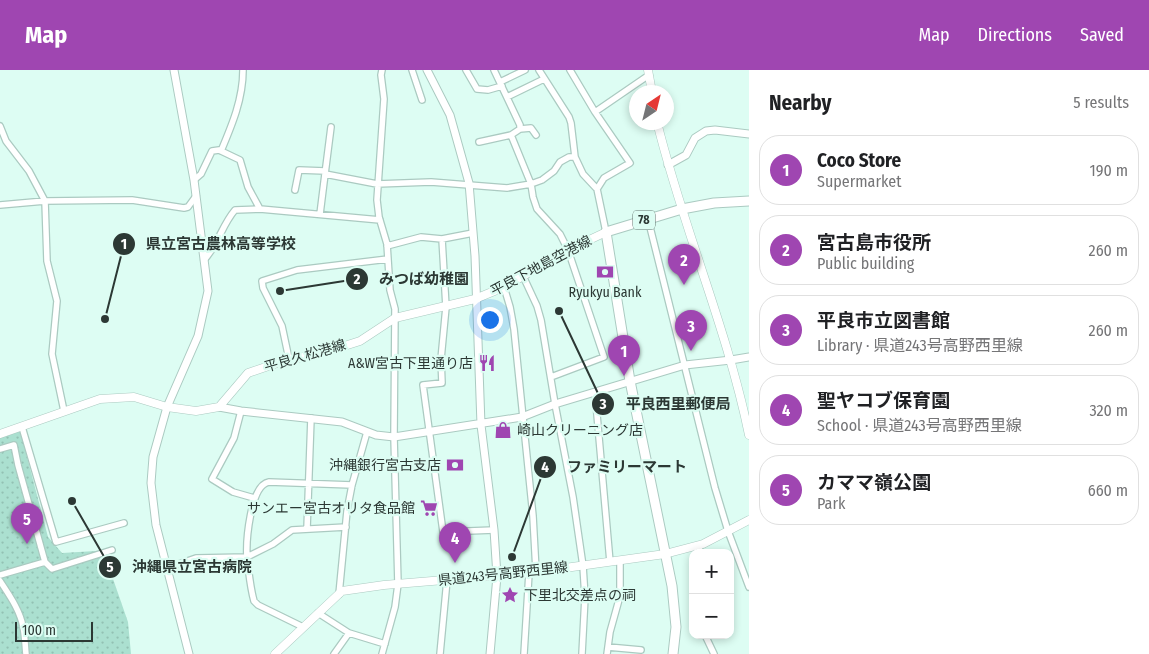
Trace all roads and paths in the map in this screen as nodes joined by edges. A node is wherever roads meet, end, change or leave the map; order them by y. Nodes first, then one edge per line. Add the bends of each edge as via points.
1 (174, 70) edge
2 (243, 70) edge
3 (382, 70) edge
4 (412, 70) edge
5 (427, 70) edge
6 (466, 70) edge
7 (494, 70) edge
8 (525, 70) edge
9 (539, 70) edge
10 (570, 70) edge
11 (649, 72) edge
12 (544, 78) junction
13 (501, 84) junction
14 (651, 85) edge
15 (507, 97) junction
16 (422, 100) dead end
17 (595, 112) junction
18 (0, 126) edge
19 (331, 127) dead end
20 (520, 129) junction
21 (659, 130) edge
22 (749, 134) edge
23 (511, 135) junction
24 (536, 136) dead end
25 (3, 142) edge
26 (479, 142) dead end
27 (221, 151) junction
28 (575, 157) junction
29 (668, 165) junction
30 (325, 172) junction
31 (194, 180) junction
32 (377, 184) junction
33 (531, 184) junction
34 (470, 185) junction
35 (597, 189) junction
36 (295, 190) dead end
37 (196, 196) junction
38 (749, 201) edge
39 (45, 202) junction
40 (0, 205) edge
41 (260, 209) junction
42 (682, 209) junction
43 (320, 214) junction
44 (648, 219) junction
45 (380, 220) junction
46 (606, 232) junction
47 (473, 233) junction
48 (442, 239) junction
49 (387, 246) junction
50 (568, 250) junction
51 (388, 259) junction
52 (204, 260) junction
53 (523, 276) junction
54 (504, 287) junction
55 (475, 299) junction
56 (446, 307) junction
57 (395, 318) junction
58 (749, 357) edge
59 (289, 359) junction
60 (731, 360) junction
61 (685, 365) junction
62 (551, 377) junction
63 (630, 381) junction
64 (595, 392) junction
65 (555, 404) junction
66 (167, 406) junction
67 (219, 407) junction
68 (64, 411) junction
69 (241, 411) junction
70 (522, 417) junction
71 (311, 418) junction
72 (481, 424) junction
73 (22, 427) junction
74 (429, 431) junction
75 (367, 432) junction
76 (0, 434) edge
77 (749, 435) edge
78 (394, 437) junction
79 (0, 449) edge
80 (308, 483) junction
81 (352, 484) junction
82 (254, 498) junction
83 (749, 520) edge
84 (124, 522) dead end
85 (346, 527) junction
86 (307, 529) junction
87 (494, 530) junction
88 (728, 532) junction
89 (699, 549) edge
90 (112, 550) dead end
91 (689, 550) edge
92 (665, 554) junction
93 (247, 556) junction
94 (620, 560) junction
95 (46, 562) junction
96 (610, 562) junction
97 (583, 566) junction
98 (167, 568) junction
99 (532, 572) junction
100 (0, 575) edge
101 (498, 576) junction
102 (447, 580) junction
103 (0, 581) edge
104 (398, 584) junction
105 (749, 587) edge
106 (339, 594) junction
107 (318, 613) junction
108 (303, 627) junction
109 (349, 633) junction
110 (707, 639) edge
111 (385, 644) junction
112 (608, 647) junction
113 (640, 650) dead end
114 (26, 654) edge
115 (189, 654) edge
116 (275, 654) edge
117 (334, 654) edge
118 (382, 654) edge
119 (440, 654) edge
120 (490, 654) edge
121 (524, 654) edge
122 (582, 654) edge
123 (607, 654) edge
124 (672, 654) edge
125 (714, 654) edge

1 - 31 street
2 - 27 street via 236,114
3 - 32 street via 384,109
4 - 16 street
5 - 34 street via 450,115
6 - 13 street via 478,89 488,90
7 - 13 street
8 - 13 street
9 - 12 street
10 - 17 street
11 - 14 main road
11 - 17 street
12 - 15 street
12 - 28 street via 569,117
13 - 15 street
15 - 20 street
17 - 35 street via 630,163 604,178
18 - 25 street
19 - 30 street
20 - 23 street
20 - 24 street via 531,128
21 - 29 main road
22 - 29 street via 706,131 695,138 686,155
23 - 26 street
23 - 33 street
25 - 39 street via 29,171
27 - 31 street via 212,152 201,174
27 - 41 street via 240,160 248,187
28 - 33 street via 560,162 554,171
28 - 35 street via 583,174
29 - 42 main road
30 - 32 street
30 - 36 street via 299,170
30 - 43 street
31 - 37 street
32 - 34 street via 431,182
32 - 45 street
33 - 34 street via 507,188
33 - 50 street via 537,209 560,234
34 - 47 street
35 - 46 street
37 - 39 street via 184,208 132,200
37 - 52 street
38 - 42 main road
39 - 40 street
39 - 68 street via 47,261 57,301 52,354
41 - 43 street
41 - 52 street via 235,210 214,250
42 - 44 main road, 78
42 - 60 main road
43 - 45 street
44 - 46 main road, 78
44 - 61 street
45 - 49 street
46 - 50 main road, 平良下地島空港線
46 - 63 main road
47 - 48 street
47 - 55 street
48 - 49 street via 421,237
48 - 56 street
49 - 51 street
50 - 53 main road, 平良下地島空港線
50 - 62 street via 604,357
51 - 57 street
51 - 59 street via 297,270 262,281 282,326
52 - 66 street via 208,291 198,336
53 - 54 main road, 平良下地島空港線
53 - 62 street via 537,306
54 - 55 main road, 平良下地島空港線
54 - 70 street via 514,328
55 - 56 main road, 平良久松港線
55 - 72 street
56 - 57 main road, 平良久松港線
56 - 74 street via 442,383 423,385
57 - 59 main road, 平良久松港線 via 360,340
57 - 78 street
58 - 60 street
59 - 67 main road, 平良久松港線 via 248,373
60 - 61 street
60 - 77 main road
61 - 63 street
61 - 88 street
62 - 65 street
63 - 64 street
63 - 92 main road
64 - 65 street
64 - 96 street
65 - 70 street
65 - 97 street
66 - 67 main road via 196,411
66 - 68 main road via 134,397 109,398
66 - 98 street via 153,457 151,482 156,525
67 - 69 street
68 - 73 main road
69 - 71 street
69 - 82 street via 234,438 212,480 233,492
70 - 72 street
70 - 99 street via 533,516
71 - 75 street via 342,422
71 - 80 street
72 - 74 street
72 - 87 street
73 - 76 main road
73 - 84 street via 56,542
74 - 78 street
74 - 87 street via 443,532
75 - 78 street
75 - 81 street
78 - 104 street
79 - 95 street via 14,445
80 - 81 street
80 - 82 street via 265,482
80 - 86 street
81 - 85 street
82 - 93 street
83 - 88 main road, 県道243号高野西里線
85 - 86 street
85 - 106 street
86 - 93 street via 292,530 273,544
87 - 101 street
88 - 89 main road, 県道243号高野西里線
88 - 105 street
90 - 95 street via 52,569
91 - 92 main road, 県道243号高野西里線
92 - 94 main road, 県道243号高野西里線
92 - 124 main road via 676,628
93 - 98 street via 196,558
93 - 108 street via 254,601
94 - 96 main road, 県道243号高野西里線
94 - 112 street via 620,596
95 - 100 street
96 - 97 main road, 県道243号高野西里線
97 - 99 main road, 県道243号高野西里線
97 - 122 street
98 - 115 street
99 - 101 main road, 県道243号高野西里線
99 - 121 street
101 - 102 main road, 県道243号高野西里線
101 - 120 street
102 - 104 main road, 県道243号高野西里線
102 - 119 street
103 - 114 street via 20,618
104 - 106 main road, 県道243号高野西里線 via 356,588
104 - 111 street
106 - 107 main road, 県道243号高野西里線
107 - 108 main road, 県道243号高野西里線
107 - 109 street
108 - 116 main road, 県道243号高野西里線
109 - 111 street
109 - 117 street
110 - 125 street
111 - 118 street
112 - 113 street
112 - 123 street

